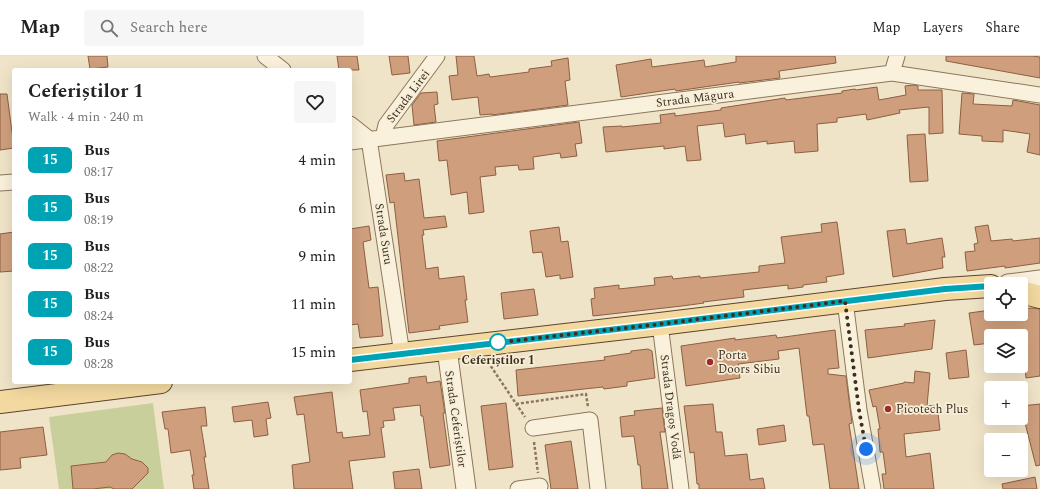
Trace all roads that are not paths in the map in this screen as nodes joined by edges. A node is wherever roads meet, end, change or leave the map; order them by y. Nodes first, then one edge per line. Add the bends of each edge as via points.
1 (265, 56) edge
2 (437, 56) edge
3 (897, 56) edge
4 (280, 68) edge
5 (892, 73) junction
6 (1040, 94) edge
7 (352, 125) edge
8 (376, 138) junction
9 (352, 142) edge
10 (12, 182) edge
11 (0, 183) edge
12 (1040, 280) edge
13 (1028, 282) edge
14 (984, 286) edge
15 (1028, 294) edge
16 (1040, 297) edge
17 (845, 301) junction
18 (660, 324) junction
19 (447, 348) junction
20 (402, 354) junction
21 (352, 360) edge
22 (145, 384) edge
23 (0, 402) edge
24 (533, 428) road end
25 (540, 486) road end
26 (466, 489) edge
27 (518, 489) edge
28 (598, 489) edge
29 (682, 489) edge
30 (873, 489) edge

1 - 4 street
2 - 8 street, Strada Lirei
3 - 5 street
5 - 6 street, Strada Măgura
5 - 8 street, Strada Măgura
7 - 8 street
8 - 9 street, Strada Măgura
8 - 20 street, Strada Suru
10 - 11 street
12 - 13 street
14 - 17 main road
15 - 16 main road
17 - 18 main road
17 - 30 street via 859,410
18 - 19 main road
18 - 29 street, Strada Dragoș Vodă
19 - 20 main road
19 - 26 street, Strada Ceferiștilor
20 - 21 main road
22 - 23 main road
24 - 28 street via 590,420
25 - 27 street

